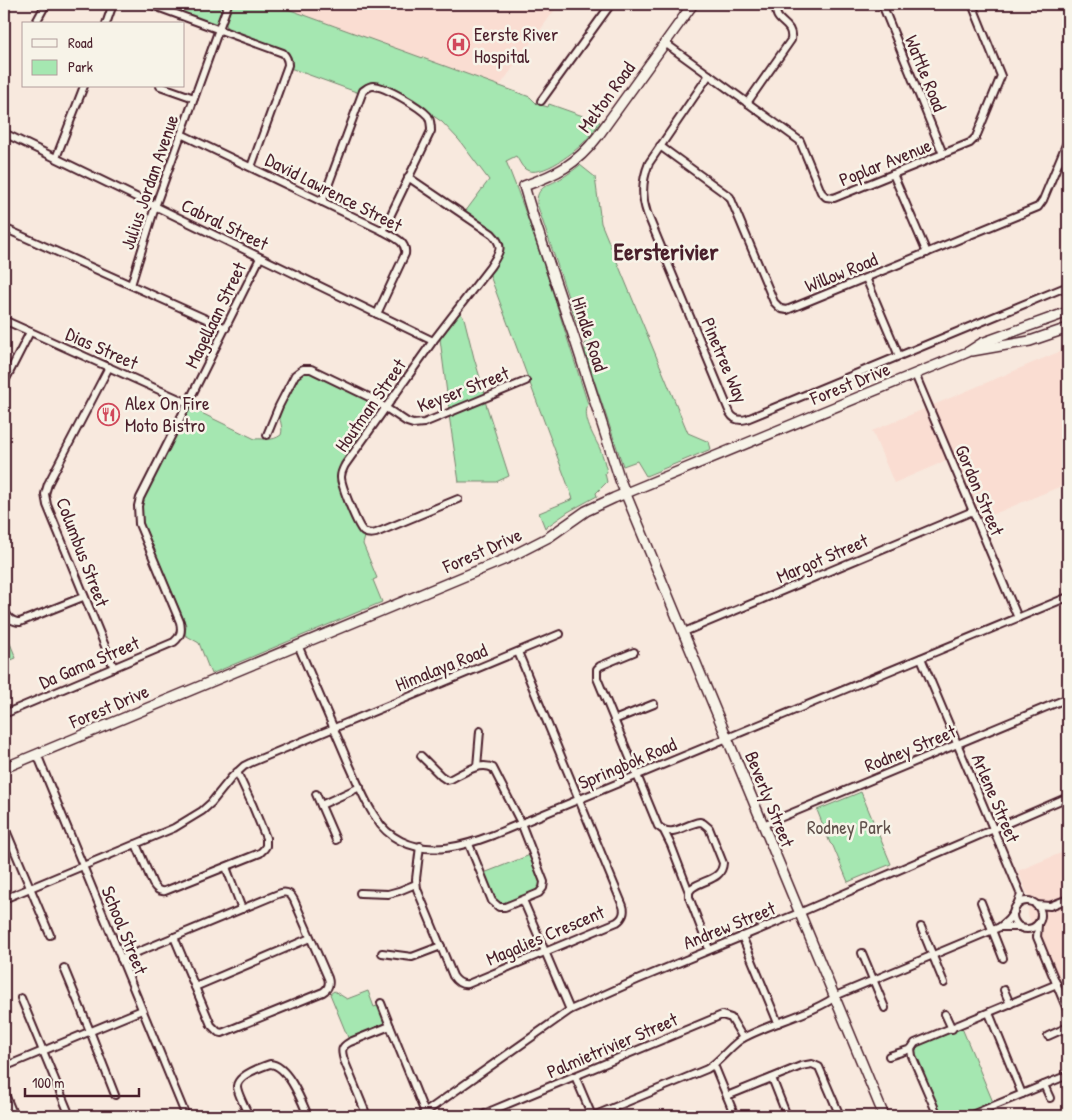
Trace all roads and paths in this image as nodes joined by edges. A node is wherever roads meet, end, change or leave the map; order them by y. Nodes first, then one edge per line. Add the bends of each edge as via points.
1 (46, 4) edge
2 (113, 4) edge
3 (149, 4) edge
4 (228, 4) edge
5 (611, 4) edge
6 (693, 4) edge
7 (778, 4) edge
8 (882, 4) edge
9 (973, 4) edge
10 (1066, 4) edge
11 (1068, 10) edge
12 (36, 22) edge
13 (107, 22) edge
14 (219, 29) junction
15 (665, 43) junction
16 (708, 75) junction
17 (83, 88) edge
18 (166, 88) edge
19 (194, 98) junction
20 (541, 101) dead end
21 (747, 103) junction
22 (4, 133) edge
23 (181, 134) junction
24 (1068, 140) edge
25 (660, 146) junction
26 (943, 154) junction
27 (56, 158) junction
28 (251, 167) junction
29 (893, 174) junction
30 (408, 177) junction
31 (524, 186) joint
32 (322, 202) junction
33 (155, 207) junction
34 (4, 228) edge
35 (383, 231) junction
36 (926, 253) junction
37 (260, 258) junction
38 (866, 278) junction
39 (131, 285) junction
40 (1068, 286) edge
41 (1068, 312) edge
42 (377, 314) junction
43 (4, 320) edge
44 (226, 328) junction
45 (1068, 328) edge
46 (30, 332) junction
47 (433, 341) junction
48 (968, 352) junction
49 (899, 356) junction
50 (108, 368) junction
51 (915, 374) junction
52 (526, 382) dead end
53 (4, 383) edge
54 (188, 403) junction
55 (386, 408) junction
56 (267, 435) dead end
57 (625, 494) junction
58 (458, 499) dead end
59 (972, 512) junction
60 (84, 597) junction
61 (1068, 597) edge
62 (4, 608) edge
63 (1018, 618) junction
64 (684, 632) junction
65 (181, 633) joint
66 (560, 634) dead end
67 (298, 645) junction
68 (518, 652) junction
69 (634, 652) dead end
70 (921, 658) junction
71 (114, 668) junction
72 (1068, 698) edge
73 (654, 704) dead end
74 (4, 714) edge
75 (614, 720) junction
76 (333, 728) junction
77 (480, 731) dead end
78 (727, 738) junction
79 (957, 744) junction
80 (37, 754) junction
81 (421, 756) dead end
82 (478, 767) junction
83 (4, 768) edge
84 (237, 772) junction
85 (637, 776) junction
86 (360, 787) junction
87 (316, 794) dead end
88 (1068, 798) edge
89 (579, 799) junction
90 (321, 805) junction
91 (521, 824) junction
92 (763, 825) junction
93 (5, 828) dead end
94 (994, 829) junction
95 (664, 831) junction
96 (336, 840) dead end
97 (136, 844) junction
98 (468, 844) junction
99 (420, 846) junction
100 (82, 866) junction
101 (226, 867) junction
102 (416, 884) junction
103 (31, 888) junction
104 (689, 892) junction
105 (360, 893) dead end
106 (1020, 895) junction
107 (4, 899) edge
108 (1068, 899) edge
109 (523, 900) junction
110 (981, 902) dead end
111 (1035, 904) junction
112 (1050, 906) junction
113 (242, 909) junction
114 (1015, 909) junction
115 (799, 912) junction
116 (1039, 922) junction
117 (921, 927) dead end
118 (1000, 927) junction
119 (1023, 928) junction
120 (992, 931) junction
121 (50, 935) dead end
122 (742, 936) junction
123 (174, 937) junction
124 (1037, 937) junction
125 (310, 938) junction
126 (441, 946) junction
127 (709, 949) junction
128 (545, 952) junction
129 (382, 953) dead end
130 (862, 953) dead end
131 (933, 955) junction
132 (120, 958) junction
133 (1003, 958) dead end
134 (64, 968) dead end
135 (873, 980) junction
136 (944, 983) dead end
137 (1057, 984) junction
138 (195, 987) junction
139 (1004, 990) dead end
140 (21, 998) dead end
141 (834, 998) junction
142 (381, 1003) dead end
143 (1010, 1004) junction
144 (885, 1008) dead end
145 (142, 1010) junction
146 (570, 1010) junction
147 (1068, 1012) edge
148 (989, 1013) junction
149 (945, 1014) dead end
150 (778, 1023) junction
151 (390, 1026) junction
152 (1068, 1027) edge
153 (952, 1028) junction
154 (90, 1031) junction
155 (1048, 1036) dead end
156 (743, 1038) junction
157 (912, 1048) junction
158 (42, 1052) junction
159 (888, 1056) dead end
160 (714, 1065) junction
161 (4, 1067) edge
162 (1068, 1074) edge
163 (575, 1076) junction
164 (772, 1078) junction
165 (1044, 1085) junction
166 (4, 1092) edge
167 (1022, 1094) junction
168 (115, 1095) dead end
169 (727, 1096) junction
170 (1050, 1098) dead end
171 (987, 1113) edge
172 (1068, 1114) edge
173 (423, 1115) edge
174 (14, 1116) edge
175 (70, 1116) edge
176 (186, 1116) edge
177 (249, 1116) edge
178 (308, 1116) edge
179 (367, 1116) edge
180 (484, 1116) edge
181 (592, 1116) edge
182 (736, 1116) edge
183 (788, 1116) edge
184 (840, 1116) edge
185 (884, 1116) edge
186 (938, 1116) edge
187 (969, 1116) edge
188 (1062, 1116) edge

1 - 12 street
2 - 13 street
3 - 14 street
4 - 14 street, Julius Jordan Avenue
5 - 20 street
6 - 15 street, Melton Road
7 - 21 street via 777,16 790,28 791,40
8 - 26 street, Wattle Road
9 - 26 street, Poplar Avenue via 1000,71 1000,79 976,137 970,143
10 - 11 street
14 - 19 street, Julius Jordan Avenue
14 - 28 street via 284,53 287,58 288,65
15 - 16 street, Poplar Avenue
15 - 31 street, Melton Road via 585,152 561,171
16 - 21 street, Poplar Avenue
16 - 25 street
17 - 27 street
18 - 19 street
19 - 23 street, Julius Jordan Avenue
21 - 29 street, Poplar Avenue via 800,141 826,197 837,198
22 - 27 street, Cabral Street
23 - 28 street, David Lawrence Street
23 - 33 street, Julius Jordan Avenue
24 - 36 street, Willow Road via 1038,207
25 - 38 street, Willow Road via 730,197 778,307 790,309
25 - 49 street, Pinetree Way via 644,177 645,206 734,418 747,419
26 - 29 street, Poplar Avenue
27 - 33 street, Cabral Street
28 - 32 street, David Lawrence Street
29 - 36 street
30 - 32 street via 431,131 428,116 399,95 376,86 369,87 363,91
30 - 35 street
30 - 47 street, Houtman Street via 492,234 500,244 498,255
31 - 57 street, Hindle Road
32 - 35 street, David Lawrence Street
33 - 37 street, Cabral Street
33 - 39 street, Julius Jordan Avenue
34 - 39 street
35 - 42 street, David Lawrence Street via 402,242 405,251
36 - 38 street, Willow Road
37 - 42 street, Cabral Street
37 - 44 street, Magellaan Street
38 - 49 street
39 - 44 street
40 - 49 street, Pinetree Way
41 - 48 street, Forest Drive via 982,343
42 - 47 street, Cabral Street
43 - 46 street, Dias Street
44 - 54 street, Magellaan Street
45 - 48 street, Forest Drive via 1030,341
46 - 50 street, Dias Street
46 - 53 street
47 - 55 street, Houtman Street
48 - 51 street, Forest Drive
50 - 54 street, Dias Street
50 - 60 street, Columbus Street via 45,494
51 - 57 street, Forest Drive
51 - 59 street, Gordon Street
52 - 55 street, Keyser Street via 419,424 407,422
54 - 65 street, Magellaan Street via 138,506 139,524 180,622
55 - 56 street, Keyser Street via 315,371 303,369 294,375
55 - 58 street, Houtman Street via 342,472 347,499 360,528 373,534
57 - 64 street, Beverly Street
57 - 67 street, Forest Drive via 586,511 549,537 508,558
59 - 63 street, Gordon Street
59 - 64 street, Margot Street
60 - 62 street via 20,622 11,620
60 - 71 street, Columbus Street
61 - 63 street, Springbok Road
63 - 70 street, Springbok Road
64 - 78 street, Beverly Street
65 - 71 street, Da Gama Street via 174,642
66 - 68 street, Himalaya Road
67 - 76 street, Springbok Road
67 - 80 street, Forest Drive
68 - 76 street, Himalaya Road
68 - 89 street, Magalies Crescent
69 - 75 street via 597,669 597,678
70 - 78 street, Springbok Road
70 - 79 street, Arlene Street
71 - 74 street, Da Gama Street
72 - 79 street, Rodney Street
73 - 75 street
75 - 85 street
76 - 84 street, Himalaya Road via 261,758
76 - 86 street, Springbok Road
77 - 82 street
78 - 85 street, Springbok Road
78 - 92 street, Beverly Street
79 - 92 street, Rodney Street
79 - 94 street, Arlene Street
80 - 83 street, Forest Drive
80 - 100 street, School Street
81 - 82 street via 447,780
82 - 91 street via 487,765 496,771
84 - 97 street, Himalaya Road via 202,811 174,828
84 - 101 street via 267,842 260,853
85 - 89 street, Springbok Road
85 - 95 street via 658,826
86 - 90 street
86 - 99 street, Springbok Road via 381,825 396,839
87 - 90 street
88 - 94 street, Andrew Street
89 - 91 street, Springbok Road
89 - 128 street, Magalies Crescent via 624,914 617,922
90 - 96 street
91 - 98 street, Springbok Road
91 - 109 street via 544,882 539,892
92 - 115 street, Beverly Street
93 - 103 street
94 - 106 street, Arlene Street
94 - 115 street, Andrew Street
95 - 104 street
95 - 104 street via 672,832 700,822 709,828 723,863 722,870
97 - 100 street, Himalaya Road
97 - 101 street via 153,884 161,892
98 - 99 street, Springbok Road via 441,848
98 - 109 street via 494,904 505,907
99 - 102 street, Magalies Crescent
100 - 103 street, Himalaya Road
100 - 132 street, School Street
101 - 113 street
102 - 105 street via 388,894
102 - 126 street, Magalies Crescent
103 - 107 street, Himalaya Road
103 - 121 street
104 - 127 street
106 - 111 street
106 - 114 street
108 - 112 street
109 - 128 street
110 - 120 street
111 - 112 street
111 - 114 street via 1024,902
111 - 116 street via 1041,912
112 - 116 street
113 - 123 street
113 - 125 street via 286,892 292,895
114 - 118 street
114 - 119 street via 1014,920
115 - 122 street, Andrew Street
115 - 141 street, Beverly Street
116 - 119 street via 1029,929
116 - 124 street
117 - 131 street
118 - 119 street
118 - 120 street
119 - 124 street
120 - 131 street
120 - 133 street
122 - 127 street, Andrew Street
122 - 150 street
123 - 132 street
123 - 138 street
124 - 137 street
125 - 138 street
125 - 138 street via 328,981 328,987 322,992 222,1033 211,1025
126 - 128 street, Magalies Crescent via 455,979 466,984
126 - 129 street via 412,957
127 - 146 street, Andrew Street
128 - 146 street
130 - 135 street
131 - 135 street
131 - 136 street
132 - 145 street, School Street
134 - 154 street
135 - 141 street
135 - 144 street
137 - 143 street
137 - 147 street
139 - 143 street
140 - 158 street
141 - 150 street
141 - 185 street, Beverly Street
142 - 151 street
143 - 148 street
145 - 154 street
145 - 176 street, School Street
146 - 173 street, Andrew Street
148 - 153 street
148 - 167 street
149 - 153 street
150 - 156 street
151 - 173 street
151 - 179 street via 342,1048 341,1053
152 - 155 street
153 - 157 street via 915,1043
154 - 158 street
154 - 168 street
156 - 160 street
156 - 163 street, Palmietrivier Street via 731,1018 722,1015
157 - 159 street
157 - 186 street via 912,1056
158 - 161 street
158 - 175 street
160 - 169 street
160 - 181 street
162 - 165 street
163 - 180 street, Palmietrivier Street
163 - 181 street
164 - 169 street
164 - 183 street
164 - 184 street via 809,1064 816,1065
165 - 167 street
165 - 170 street
166 - 174 street
167 - 171 street
169 - 182 street
171 - 187 street
172 - 188 street
177 - 178 street via 238,1082 242,1076 270,1064 281,1068

